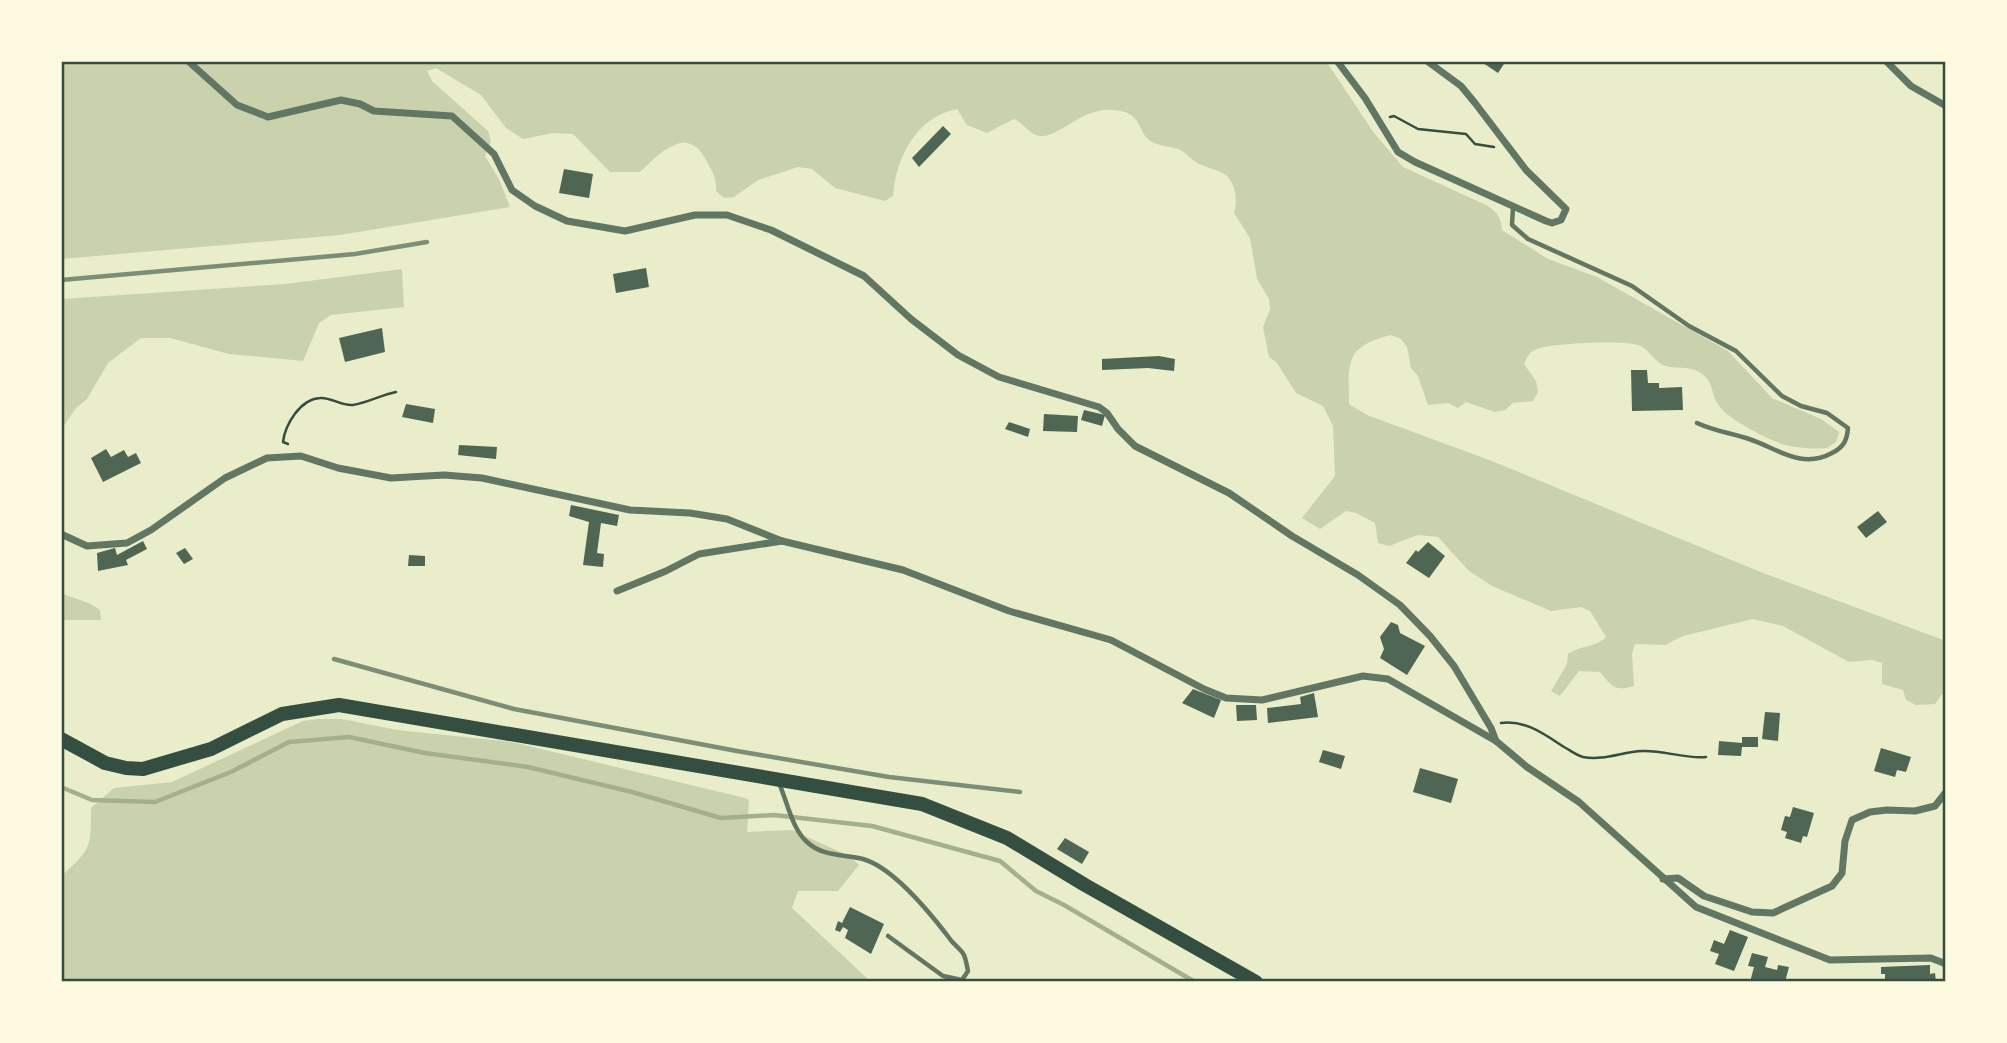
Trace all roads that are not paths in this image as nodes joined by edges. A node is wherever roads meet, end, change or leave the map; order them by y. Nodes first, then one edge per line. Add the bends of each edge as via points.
1 (188, 61) edge
2 (1337, 61) edge
3 (1427, 61) edge
4 (1886, 61) edge
5 (1946, 106) edge
6 (1513, 207) junction
7 (1697, 423) dead end
8 (61, 534) edge
9 (782, 541) junction
10 (617, 591) dead end
11 (61, 739) edge
12 (1496, 741) junction
13 (780, 786) junction
14 (1946, 792) edge
15 (1663, 879) junction
16 (888, 936) dead end
17 (1946, 964) edge
18 (1255, 982) edge

1 - 12 street via 237,105 268,117 341,100 374,111 452,116 494,154 512,190 567,221 625,230 695,215 727,215 771,230 864,276 958,355 999,377 1099,407 1135,446 1229,493 1388,596 1454,666
2 - 6 street via 1398,152
3 - 6 street via 1461,86 1526,170 1566,209 1564,217 1552,223
4 - 5 street via 1911,86
6 - 7 lane via 1513,225 1528,239 1632,286 1689,326 1736,351 1782,396 1828,413 1848,428 1840,449 1799,460
8 - 9 street via 87,546 127,543 225,478 267,458 301,456 391,478 482,478 630,510 727,519
9 - 10 street via 699,554
9 - 12 street via 903,570 1009,611 1111,640 1226,698 1262,700 1349,678 1378,676
11 - 13 main road via 105,763 143,769 211,749 282,714 339,705
12 - 15 street via 1579,802
13 - 16 lane via 800,835 814,847 863,859 893,876 963,953 968,971 962,980 943,976
13 - 18 main road via 922,804 1007,838
14 - 15 street via 1935,806 1879,811 1852,820 1842,873 1832,886 1773,913 1752,912 1704,895 1678,878
15 - 17 street via 1696,907 1830,960 1931,958

